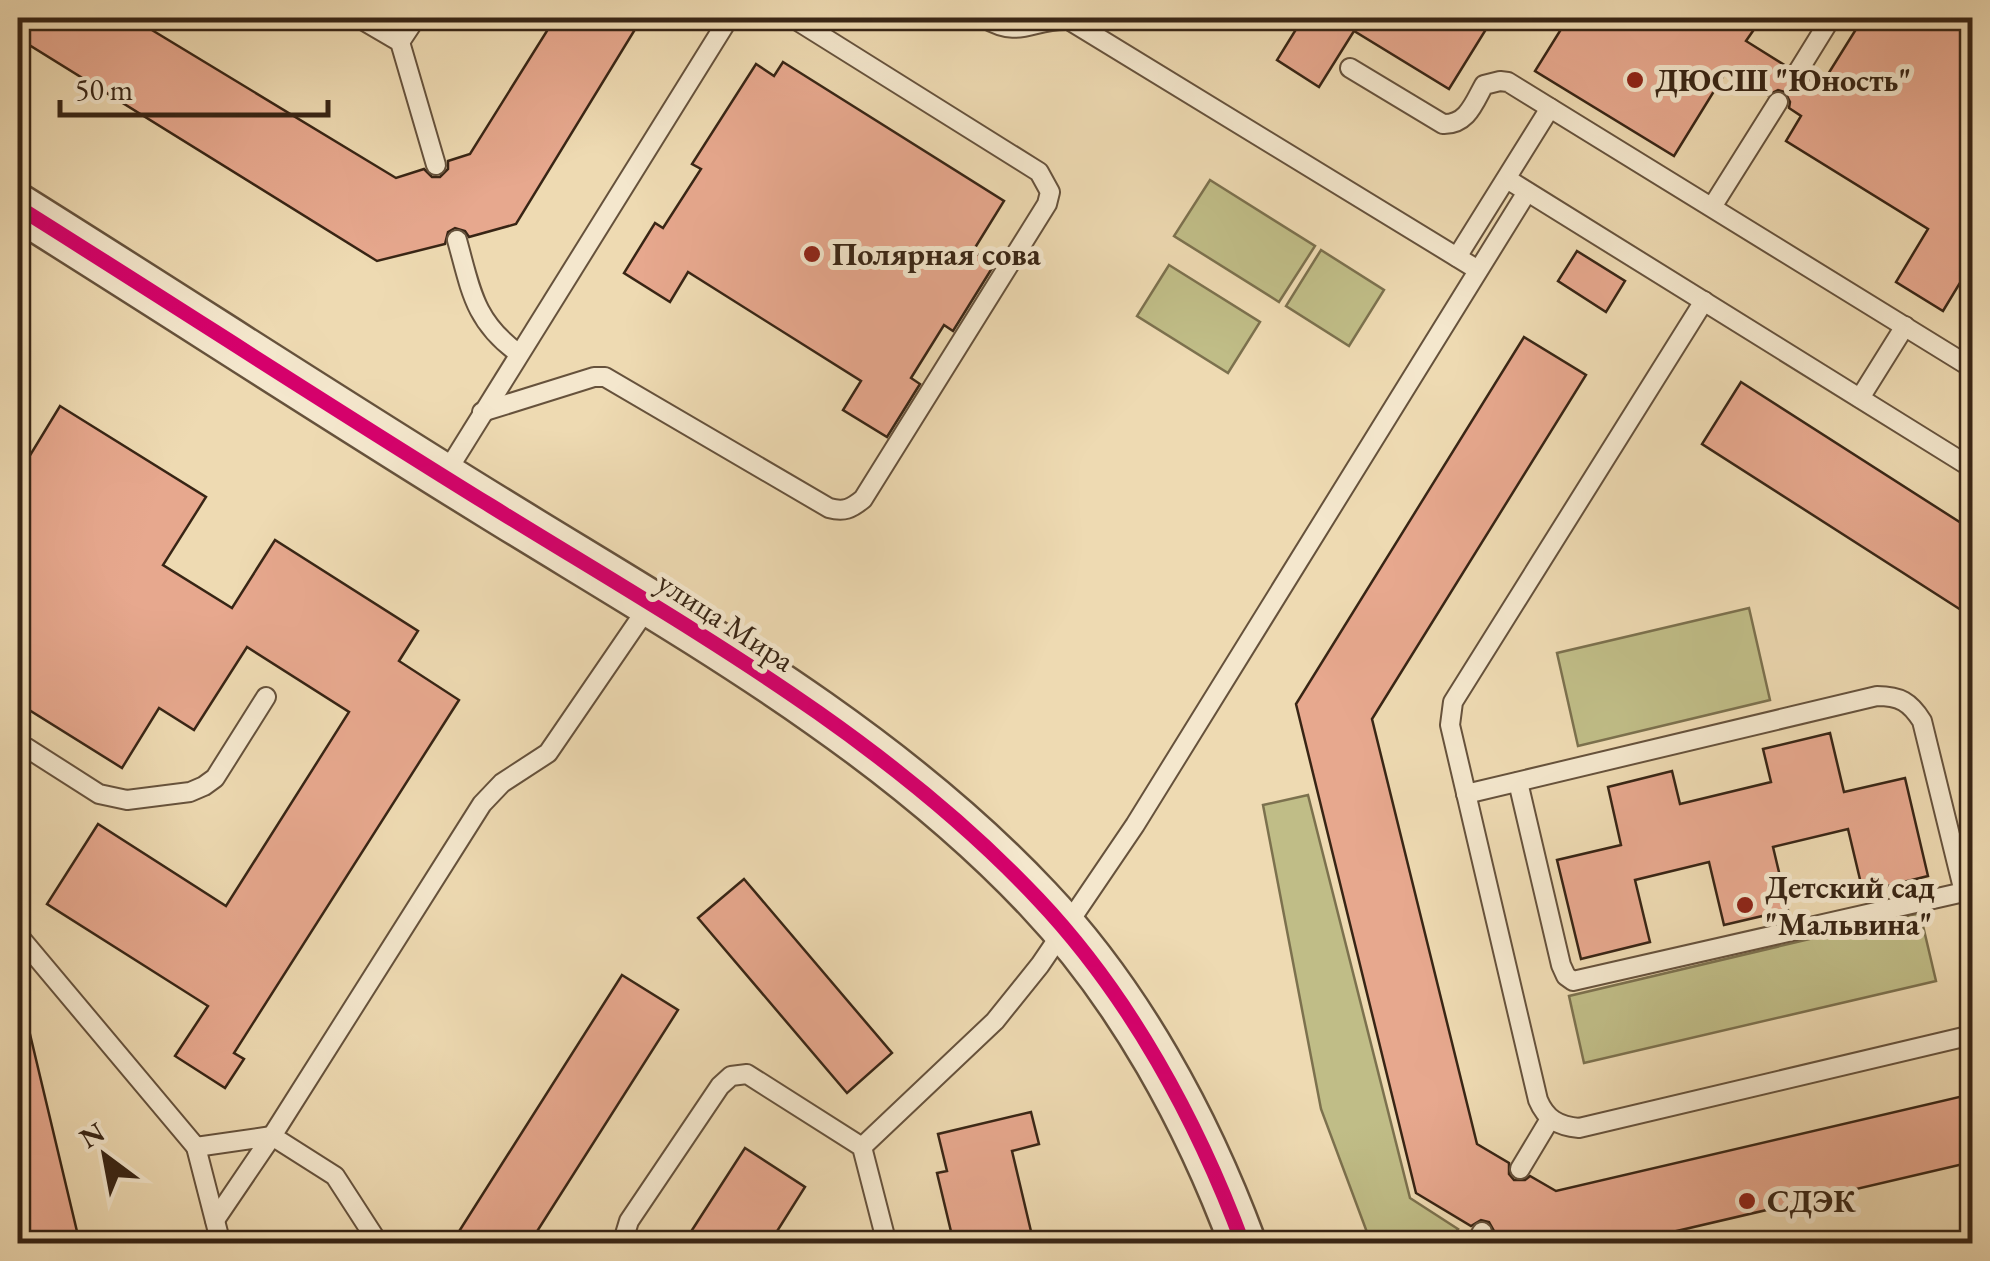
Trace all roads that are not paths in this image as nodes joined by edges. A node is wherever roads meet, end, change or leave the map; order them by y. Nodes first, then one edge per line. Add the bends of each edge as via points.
1 (359, 18) edge
2 (416, 18) edge
3 (729, 18) edge
4 (793, 18) edge
5 (984, 18) edge
6 (1830, 18) edge
7 (400, 42) junction
8 (1350, 68) dead end
9 (1797, 72) dead end
10 (1778, 102) dead end
11 (1550, 108) junction
12 (436, 165) dead end
13 (1506, 178) junction
14 (1527, 192) junction
15 (18, 207) edge
16 (1712, 207) junction
17 (457, 240) dead end
18 (1458, 257) junction
19 (1478, 270) junction
20 (1704, 301) junction
21 (1905, 326) junction
22 (518, 352) junction
23 (1972, 368) edge
24 (1860, 398) junction
25 (482, 412) junction
26 (1972, 468) edge
27 (444, 476) junction
28 (650, 604) junction
29 (266, 697) dead end
30 (21, 751) edge
31 (1518, 782) junction
32 (1466, 794) junction
33 (1968, 892) edge
34 (1065, 929) junction
35 (18, 935) edge
36 (1972, 1035) edge
37 (1550, 1120) junction
38 (272, 1136) junction
39 (196, 1146) junction
40 (862, 1147) junction
41 (1520, 1170) dead end
42 (215, 1220) junction
43 (221, 1244) edge
44 (380, 1244) edge
45 (622, 1244) edge
46 (887, 1244) edge
47 (1243, 1244) edge

1 - 7 lane
2 - 7 lane
3 - 22 lane
4 - 25 lane via 1039,172 1050,192 862,499 852,508 829,508 605,377
5 - 18 lane via 1020,30 1069,20
6 - 9 lane
7 - 12 lane
8 - 11 lane via 1443,124 1459,122 1484,86 1500,80
10 - 16 lane
11 - 13 lane
11 - 16 lane
13 - 14 lane
13 - 18 lane
14 - 19 lane
14 - 20 lane
15 - 27 street, улица Мира
16 - 21 lane
17 - 22 lane via 475,306 496,337
18 - 19 lane
19 - 34 lane
20 - 24 lane
20 - 32 lane via 1453,702 1450,725
21 - 23 lane
21 - 24 lane
22 - 25 lane
24 - 26 lane
25 - 27 lane
27 - 28 street, улица Мира
28 - 34 street, улица Мира via 906,780
28 - 38 lane via 548,754 482,804
29 - 30 lane via 215,778 190,792 112,798
31 - 32 lane
31 - 33 lane via 1892,696 1914,708 1922,722
31 - 33 lane via 1560,965 1574,981
32 - 37 lane via 1538,1100
34 - 40 lane via 995,1021
34 - 47 street, улица Мира via 1154,1058
35 - 39 lane
36 - 37 lane via 1579,1128
37 - 41 lane
38 - 39 lane
38 - 42 lane
38 - 44 lane via 335,1176
39 - 42 lane
40 - 45 lane via 759,1079 732,1076 629,1221
40 - 46 lane
42 - 43 lane

